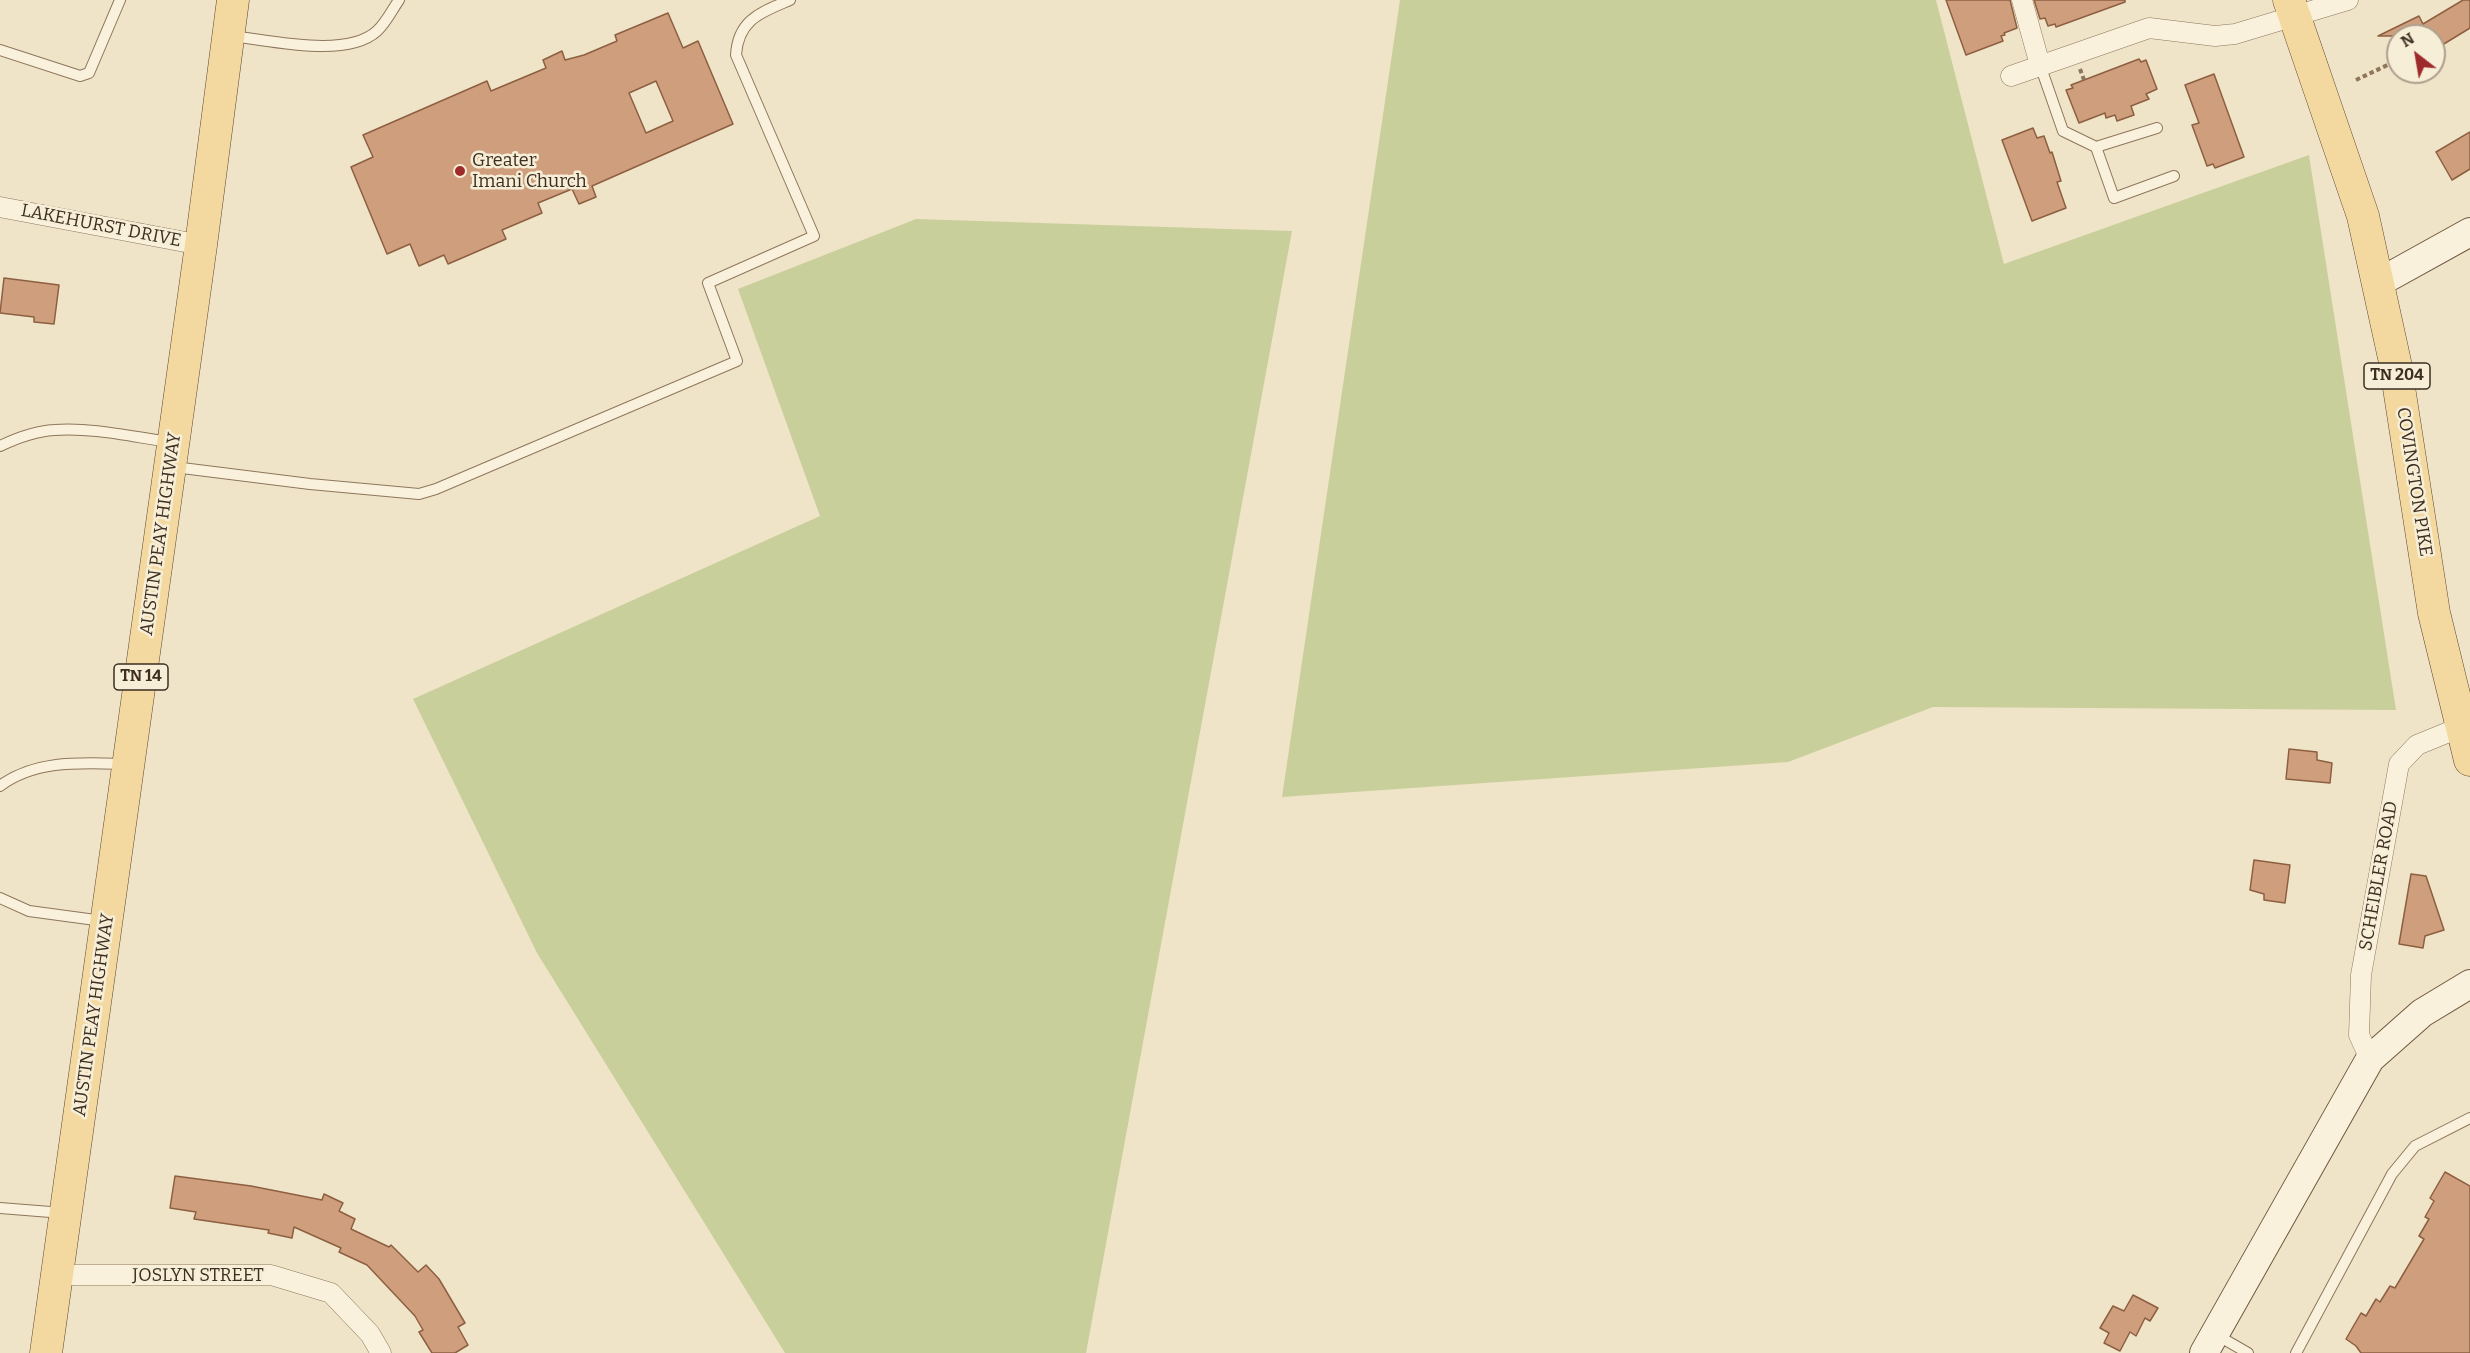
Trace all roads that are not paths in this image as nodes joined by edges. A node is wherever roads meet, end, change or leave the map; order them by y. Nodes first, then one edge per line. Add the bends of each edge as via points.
1 (120, 0) edge
2 (233, 0) edge
3 (399, 0) edge
4 (790, 0) edge
5 (2022, 0) edge
6 (2348, 0) edge
7 (2291, 8) edge
8 (227, 35) junction
9 (0, 50) edge
10 (2040, 65) junction
11 (2011, 76) dead end
12 (2157, 128) dead end
13 (2096, 147) junction
14 (2174, 176) dead end
15 (0, 207) edge
16 (2470, 232) edge
17 (201, 245) junction
18 (2378, 284) junction
19 (0, 446) edge
20 (172, 455) junction
21 (2460, 728) junction
22 (2470, 760) edge
23 (129, 764) junction
24 (0, 786) edge
25 (0, 898) edge
26 (107, 921) junction
27 (2470, 984) edge
28 (2370, 1059) junction
29 (2470, 1118) edge
30 (0, 1208) edge
31 (66, 1213) junction
32 (57, 1275) junction
33 (2210, 1344) edge
34 (46, 1353) edge
35 (381, 1353) edge
36 (2248, 1353) edge
37 (2296, 1353) edge

1 - 9 lane via 89,73 80,76
2 - 8 main road, AUSTIN PEAY HIGHWAY / TN 14
3 - 8 lane via 379,30 363,41 322,46
4 - 20 lane via 751,20 741,31 736,55 814,236 708,283 736,362 419,494 310,484
5 - 10 street
6 - 7 street
7 - 10 street via 2235,34 2215,36 2149,28
7 - 18 main road, COVINGTON PIKE / TN 204 via 2363,216
8 - 17 main road, AUSTIN PEAY HIGHWAY / TN 14
10 - 11 street
10 - 13 lane via 2062,131
12 - 13 lane
13 - 14 lane via 2115,198
15 - 17 street, LAKEHURST DRIVE
16 - 18 street
17 - 20 main road, AUSTIN PEAY HIGHWAY / TN 14
18 - 21 main road, COVINGTON PIKE / TN 204 via 2395,362 2434,613
19 - 20 lane via 33,433 79,430
20 - 23 main road, AUSTIN PEAY HIGHWAY / TN 14
21 - 22 main road, COVINGTON PIKE / TN 204
21 - 28 street, SCHEIBLER ROAD via 2417,745 2399,764 2361,975 2359,1035
23 - 24 lane via 70,762 37,768
23 - 26 main road, AUSTIN PEAY HIGHWAY / TN 14
25 - 26 lane via 29,911
26 - 31 main road, AUSTIN PEAY HIGHWAY / TN 14
27 - 28 street via 2422,1013
28 - 33 street
29 - 37 lane via 2415,1146 2392,1174
30 - 31 lane
31 - 32 main road, AUSTIN PEAY HIGHWAY / TN 14
32 - 34 main road, AUSTIN PEAY HIGHWAY / TN 14
32 - 35 street, JOSLYN STREET via 271,1275 331,1293 370,1334
33 - 36 lane

